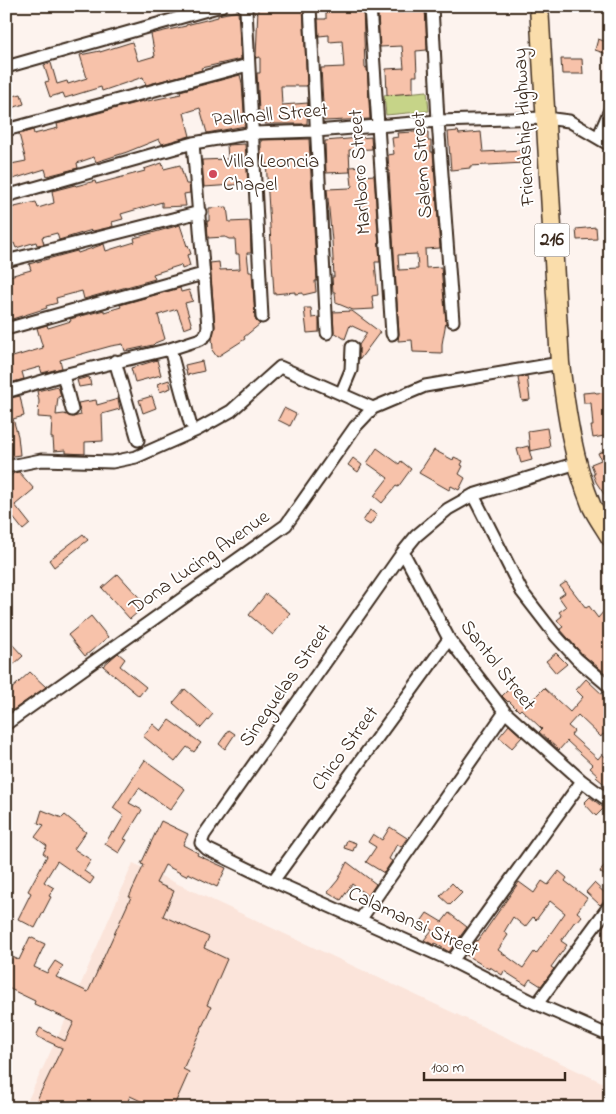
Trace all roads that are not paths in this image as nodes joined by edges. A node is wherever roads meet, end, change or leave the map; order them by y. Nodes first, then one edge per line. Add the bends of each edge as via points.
1 (221, 6) edge
2 (243, 6) edge
3 (310, 6) edge
4 (370, 6) edge
5 (432, 6) edge
6 (539, 6) edge
7 (248, 65) junction
8 (6, 67) edge
9 (610, 110) edge
10 (545, 118) junction
11 (438, 121) junction
12 (377, 126) junction
13 (6, 130) edge
14 (316, 131) junction
15 (254, 133) junction
16 (598, 138) junction
17 (193, 143) junction
18 (610, 145) edge
19 (6, 196) edge
20 (200, 212) junction
21 (6, 261) edge
22 (204, 274) junction
23 (262, 317) dead end
24 (453, 321) dead end
25 (6, 329) edge
26 (327, 333) dead end
27 (392, 334) dead end
28 (352, 346) dead end
29 (170, 349) junction
30 (115, 361) junction
31 (560, 362) junction
32 (63, 375) junction
33 (6, 392) edge
34 (341, 394) junction
35 (373, 408) junction
36 (72, 410) dead end
37 (190, 423) dead end
38 (138, 440) dead end
39 (577, 463) junction
40 (6, 467) edge
41 (473, 495) junction
42 (610, 537) edge
43 (403, 552) junction
44 (449, 639) junction
45 (610, 687) edge
46 (505, 712) junction
47 (6, 724) edge
48 (582, 781) junction
49 (610, 802) edge
50 (201, 843) joint
51 (274, 881) junction
52 (610, 905) edge
53 (360, 920) junction
54 (452, 961) junction
55 (536, 1004) junction
56 (610, 1036) edge

1 - 8 street
2 - 7 street via 246,10
3 - 14 street
4 - 12 street, Marlboro Street
5 - 11 street, Salem Street
6 - 10 main road, Friendship Highway / 216
7 - 13 street
7 - 15 street
9 - 16 street
10 - 11 street, Pallmall Street
10 - 16 street, Pallmall Street via 568,121
10 - 31 main road, Friendship Highway / 216
11 - 12 street, Pallmall Street
11 - 24 street, Salem Street
12 - 14 street, Pallmall Street
12 - 27 street, Marlboro Street
14 - 15 street, Pallmall Street
14 - 26 street
15 - 17 street, Pallmall Street
15 - 23 street
16 - 18 street, Pallmall Street
17 - 19 street, Pallmall Street
17 - 20 street
20 - 21 street
20 - 22 street
22 - 25 street
22 - 29 street via 206,334 201,339
28 - 34 street via 351,370
29 - 30 street
29 - 37 street
30 - 32 street
30 - 38 street
31 - 35 street, Dona Lucing Avenue via 425,386
31 - 39 main road, Friendship Highway / 216 via 566,414
32 - 33 street
32 - 36 street
34 - 35 street
34 - 40 street via 280,367 231,411 136,458 112,462 42,460
35 - 47 street, Dona Lucing Avenue via 355,427 286,525
39 - 41 street, Sineguelas Street
39 - 42 main road, Friendship Highway / 216 via 592,508
41 - 43 street, Sineguelas Street via 448,509 416,536
41 - 45 street via 522,592 561,642
43 - 44 street, Santol Street
43 - 50 street, Sineguelas Street via 209,827
44 - 46 street, Santol Street
44 - 51 street, Chico Street
46 - 48 street, Santol Street
46 - 53 street
48 - 49 street, Santol Street
48 - 54 street
50 - 51 street, Calamansi Street via 207,849
51 - 53 street, Calamansi Street
52 - 55 street
53 - 54 street, Calamansi Street
54 - 55 street, Calamansi Street
55 - 56 street, Calamansi Street

